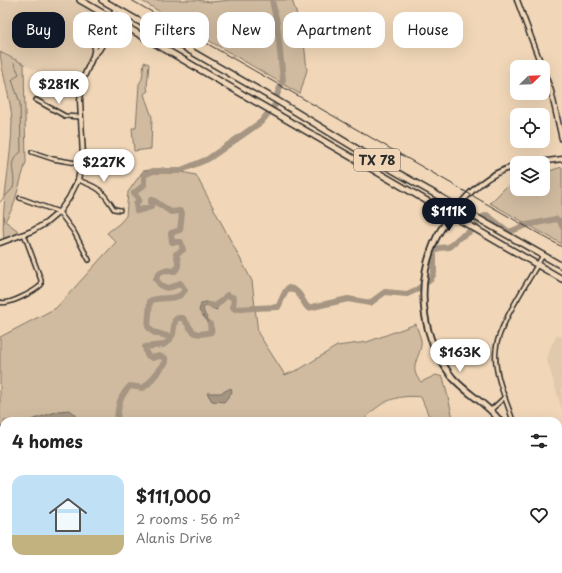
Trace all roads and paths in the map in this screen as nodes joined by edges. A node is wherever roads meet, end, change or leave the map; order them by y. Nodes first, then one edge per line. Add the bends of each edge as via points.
1 (80, 0) edge
2 (102, 0) edge
3 (517, 0) edge
4 (116, 8) junction
5 (101, 12) edge
6 (114, 12) edge
7 (122, 12) edge
8 (132, 18) edge
9 (132, 31) edge
10 (96, 48) edge
11 (99, 48) edge
12 (93, 56) junction
13 (539, 60) edge
14 (550, 88) edge
15 (36, 100) dead end
16 (81, 117) junction
17 (562, 139) edge
18 (32, 152) dead end
19 (562, 159) edge
20 (550, 161) edge
21 (82, 164) junction
22 (510, 168) edge
23 (78, 180) junction
24 (20, 198) dead end
25 (458, 207) junction
26 (120, 210) dead end
27 (59, 212) junction
28 (452, 214) junction
29 (24, 234) junction
30 (0, 243) edge
31 (543, 255) junction
32 (89, 260) dead end
33 (538, 265) junction
34 (562, 266) edge
35 (562, 279) edge
36 (0, 302) edge
37 (505, 397) junction
38 (491, 410) junction
39 (497, 417) edge
40 (512, 417) edge

1 - 5 main road, TX 78
2 - 4 main road, TX 78
3 - 13 street
4 - 6 street
4 - 7 main road, TX 78
8 - 25 main road, TX 78
9 - 28 main road, TX 78
10 - 12 street
11 - 12 street
12 - 16 street via 86,68 82,86
14 - 17 street
15 - 16 street via 65,116
16 - 21 street
18 - 21 street via 53,160
19 - 20 street
21 - 23 street
22 - 25 street via 480,183
23 - 26 street via 97,187 114,209
23 - 27 street
24 - 27 street
25 - 28 street
25 - 31 main road, TX 78
27 - 29 street via 37,229
27 - 32 street via 74,232
28 - 33 main road, TX 78
28 - 38 main road via 434,241 424,281 425,317 431,341 444,365 454,379
29 - 30 street
29 - 36 street via 41,285 21,297 5,303
31 - 33 street
31 - 34 main road, TX 78
33 - 35 main road, TX 78
33 - 37 street via 503,326 498,340 497,369
37 - 38 street
37 - 40 street
38 - 39 main road

